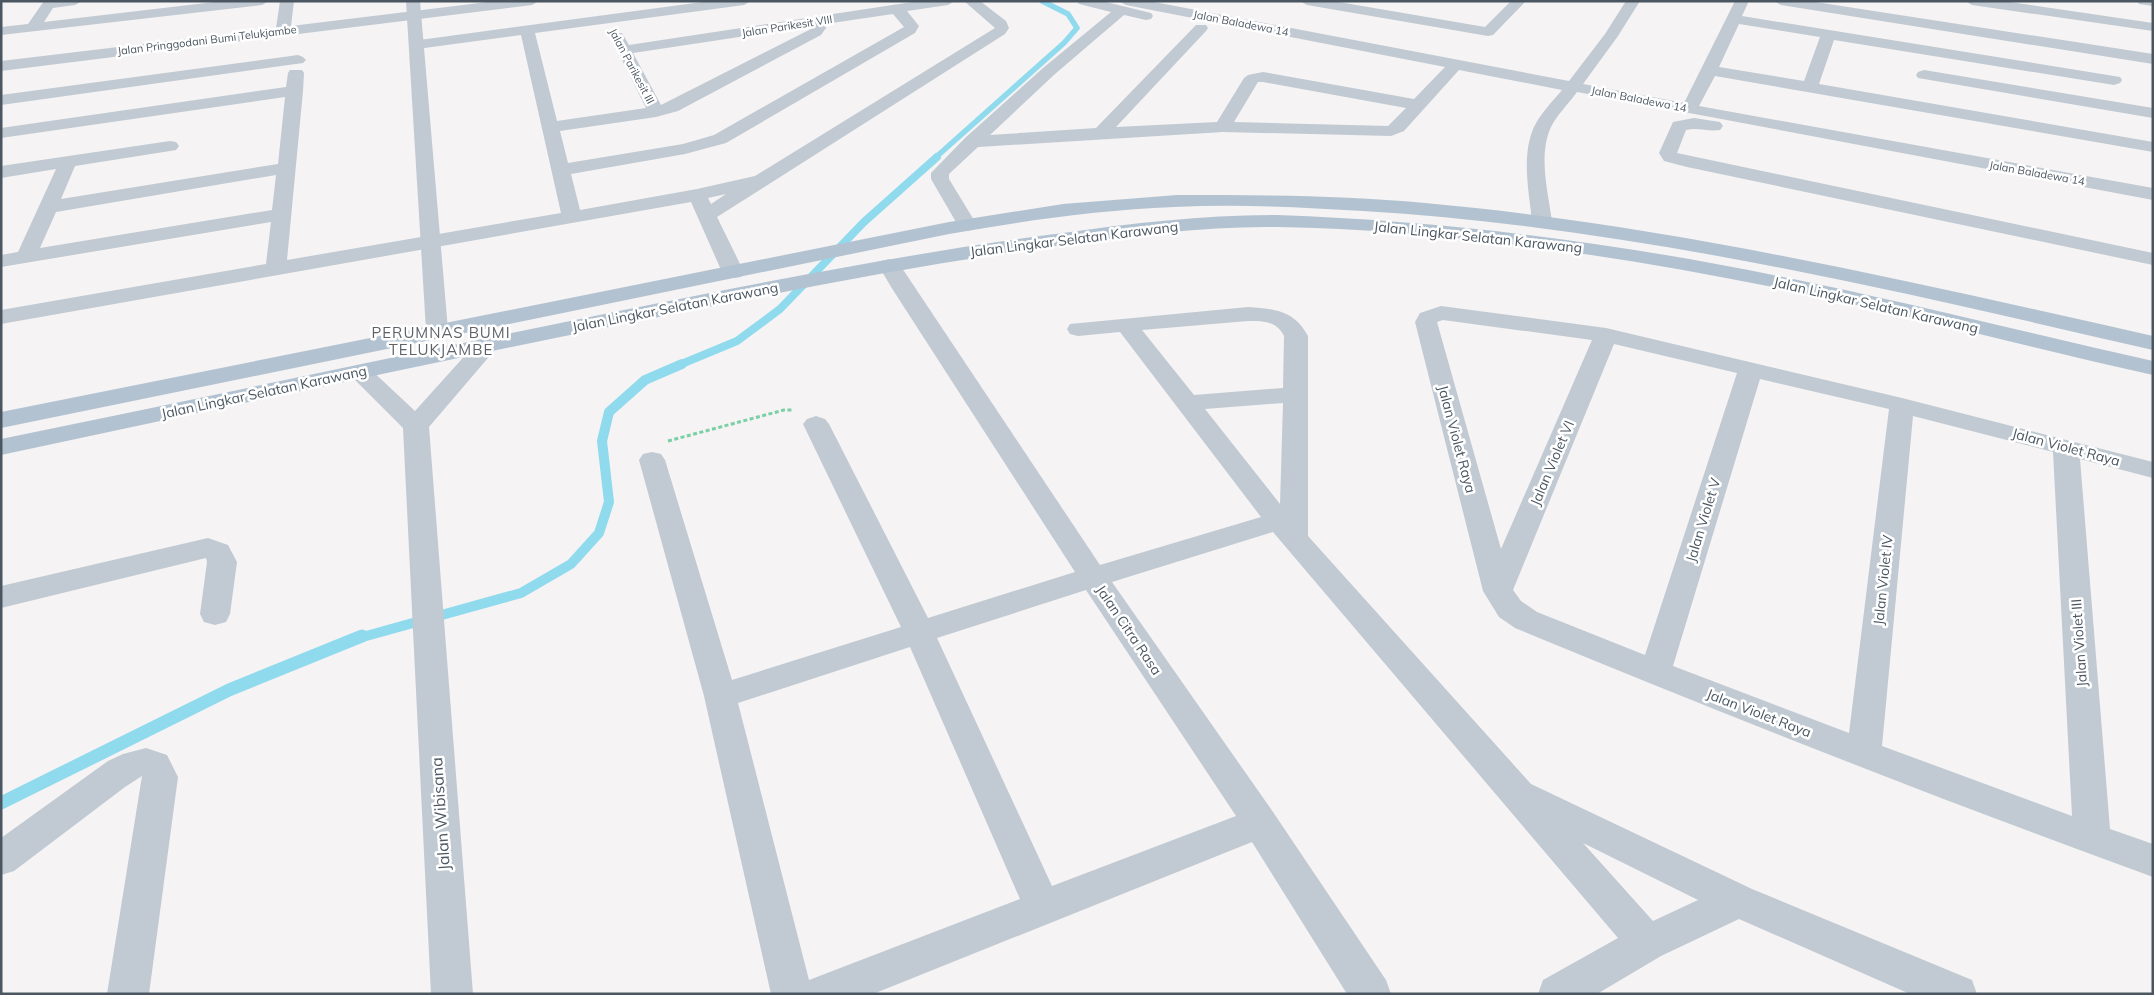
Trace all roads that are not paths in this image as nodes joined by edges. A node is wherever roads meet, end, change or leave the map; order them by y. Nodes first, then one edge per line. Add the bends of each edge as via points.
1 (74, 1) edge
2 (262, 1) edge
3 (287, 1) edge
4 (532, 1) edge
5 (744, 1) edge
6 (948, 1) edge
7 (972, 1) edge
8 (1084, 1) edge
9 (1307, 1) edge
10 (1518, 1) edge
11 (1633, 1) edge
12 (1741, 1) edge
13 (1780, 1) edge
14 (1972, 1) edge
15 (2144, 1) edge
16 (2153, 2) edge
17 (50, 3) edge
18 (1339, 4) edge
19 (200, 5) edge
20 (1123, 6) edge
21 (1420, 7) dead end
22 (413, 8) edge
23 (897, 9) junction
24 (608, 19) junction
25 (1407, 19) junction
26 (1734, 19) junction
27 (817, 21) junction
28 (1312, 26) junction
29 (2153, 27) edge
30 (32, 28) junction
31 (305, 28) junction
32 (1200, 28) junction
33 (527, 30) junction
34 (1, 31) edge
35 (283, 31) junction
36 (1830, 33) junction
37 (417, 44) junction
38 (625, 50) junction
39 (1926, 50) junction
40 (2109, 53) junction
41 (2153, 59) edge
42 (298, 60) junction
43 (1, 66) edge
44 (1451, 69) junction
45 (1710, 70) junction
46 (2114, 80) junction
47 (1575, 86) junction
48 (1810, 87) junction
49 (295, 91) junction
50 (1, 100) edge
51 (1417, 105) junction
52 (2120, 107) junction
53 (1689, 109) junction
54 (656, 112) junction
55 (2153, 113) edge
56 (550, 127) junction
57 (1223, 128) junction
58 (1, 133) edge
59 (1101, 133) junction
60 (971, 142) junction
61 (170, 147) junction
62 (2153, 147) edge
63 (68, 162) junction
64 (287, 168) junction
65 (561, 170) junction
66 (1, 172) edge
67 (759, 181) junction
68 (2153, 194) edge
69 (697, 195) junction
70 (48, 207) junction
71 (2153, 211) edge
72 (282, 214) junction
73 (706, 215) junction
74 (572, 217) junction
75 (1542, 221) junction
76 (967, 225) junction
77 (430, 240) junction
78 (26, 257) junction
79 (2153, 258) edge
80 (1, 261) edge
81 (889, 265) junction
82 (276, 268) junction
83 (732, 272) junction
84 (1, 317) edge
85 (1126, 325) junction
86 (1078, 329) dead end
87 (437, 330) junction
88 (1606, 335) junction
89 (2153, 343) edge
90 (487, 345) junction
91 (1751, 368) junction
92 (2153, 368) edge
93 (359, 372) junction
94 (1295, 395) junction
95 (1189, 403) junction
96 (1902, 405) junction
97 (1, 420) edge
98 (816, 424) road end
99 (416, 426) junction
100 (1, 447) edge
101 (2066, 447) junction
102 (652, 460) road end
103 (2153, 470) edge
104 (1287, 528) junction
105 (1092, 577) junction
106 (1498, 591) junction
107 (1, 597) edge
108 (215, 614) dead end
109 (919, 632) junction
110 (1655, 673) junction
111 (720, 696) junction
112 (1864, 754) junction
113 (1515, 792) junction
114 (1260, 823) junction
115 (2092, 838) junction
116 (1, 859) edge
117 (2153, 861) edge
118 (1738, 901) junction
119 (1043, 908) junction
120 (1647, 943) junction
121 (128, 994) edge
122 (452, 994) edge
123 (792, 994) edge
124 (824, 994) edge
125 (1371, 994) edge
126 (1558, 994) edge
127 (1957, 994) edge

1 - 17 street
2 - 19 street
3 - 35 street
4 - 22 street, Jalan Pringgodani Bumi Telukjambe
5 - 24 street
6 - 23 street, Jalan Parikesit VIII
7 - 67 street via 1001,24 1000,31
8 - 20 street
9 - 18 street
10 - 25 street via 1488,32
11 - 47 street
12 - 26 street
13 - 40 street
14 - 29 street
15 - 16 street
17 - 30 street
18 - 25 street
18 - 28 street
19 - 30 street
20 - 28 street, Jalan Baladewa 14
20 - 32 street
20 - 60 street
21 - 25 street
22 - 31 street, Jalan Pringgodani Bumi Telukjambe
22 - 37 street
23 - 27 street, Jalan Parikesit VIII
23 - 65 street via 912,26 910,30 731,134 685,149
24 - 33 street
24 - 38 street, Jalan Parikesit III
26 - 36 street
26 - 45 street
27 - 38 street, Jalan Parikesit VIII
27 - 54 street via 816,32 681,103
28 - 44 street, Jalan Baladewa 14
30 - 34 street
31 - 35 street, Jalan Pringgodani Bumi Telukjambe
31 - 42 street
32 - 44 street
32 - 59 street
33 - 37 street
33 - 56 street
35 - 43 street, Jalan Pringgodani Bumi Telukjambe
36 - 39 street
36 - 48 street
37 - 77 street
38 - 54 street, Jalan Parikesit III
39 - 46 street
39 - 52 street via 1924,81
40 - 41 street
40 - 46 street
42 - 49 street
42 - 50 street
44 - 47 street, Jalan Baladewa 14
44 - 51 street
45 - 48 street
45 - 53 street
46 - 52 street
47 - 53 street, Jalan Baladewa 14
47 - 75 street via 1538,136 1536,156
48 - 62 street
49 - 61 street
49 - 64 street
51 - 57 street via 1398,127 1383,132
51 - 57 street via 1263,76 1250,81
52 - 55 street
53 - 68 street, Jalan Baladewa 14
54 - 56 street
56 - 65 street
57 - 59 street
58 - 61 street
59 - 60 street
60 - 76 street via 940,173
61 - 63 street
61 - 64 street
61 - 70 street
63 - 66 street
63 - 70 street
64 - 72 street
65 - 74 street
67 - 69 street
67 - 73 street
69 - 73 street
69 - 74 street
70 - 78 street
71 - 79 street via 1706,124 1679,126 1668,153 1670,157 1686,162
72 - 78 street
72 - 82 street
73 - 83 street
74 - 77 street
75 - 76 main road, Jalan Lingkar Selatan Karawang via 1413,208 1229,200 1125,204
75 - 89 main road, Jalan Lingkar Selatan Karawang via 1750,256
76 - 83 main road, Jalan Lingkar Selatan Karawang
77 - 82 street
77 - 87 street
78 - 80 street
81 - 90 main road, Jalan Lingkar Selatan Karawang
81 - 92 main road, Jalan Lingkar Selatan Karawang via 1101,233 1208,223 1271,221 1379,225 1506,237 1720,271 1881,304
81 - 105 street, Jalan Citra Rasa
82 - 84 street
83 - 87 main road, Jalan Lingkar Selatan Karawang
85 - 86 street
85 - 94 street via 1248,314 1285,320 1296,336
85 - 95 street
87 - 97 main road, Jalan Lingkar Selatan Karawang
88 - 91 street, Jalan Violet Raya
88 - 106 street, Jalan Violet VI
88 - 106 street, Jalan Violet Raya via 1441,313 1426,322
90 - 93 main road, Jalan Lingkar Selatan Karawang
90 - 99 street
91 - 96 street, Jalan Violet Raya
91 - 110 street, Jalan Violet V
93 - 99 street
93 - 100 main road, Jalan Lingkar Selatan Karawang
94 - 95 street
94 - 104 street
95 - 104 street
96 - 101 street, Jalan Violet Raya
96 - 112 street, Jalan Violet IV
98 - 109 street
99 - 122 street, Jalan Wibisana
101 - 103 street, Jalan Violet Raya
101 - 115 street, Jalan Violet III
102 - 111 street
104 - 105 street
104 - 113 street
105 - 109 street
105 - 114 street, Jalan Citra Rasa
106 - 110 street, Jalan Violet Raya via 1510,609 1526,620
107 - 108 street via 208,548 218,552 222,562
109 - 111 street
109 - 119 street
110 - 112 street, Jalan Violet Raya
111 - 123 street
112 - 115 street, Jalan Violet Raya
113 - 118 street
113 - 120 street
114 - 119 street
114 - 125 street, Jalan Citra Rasa
115 - 117 street, Jalan Violet Raya
116 - 121 street via 116,775 142,762 156,766 160,777
118 - 120 street
118 - 127 street
119 - 124 street
120 - 126 street

